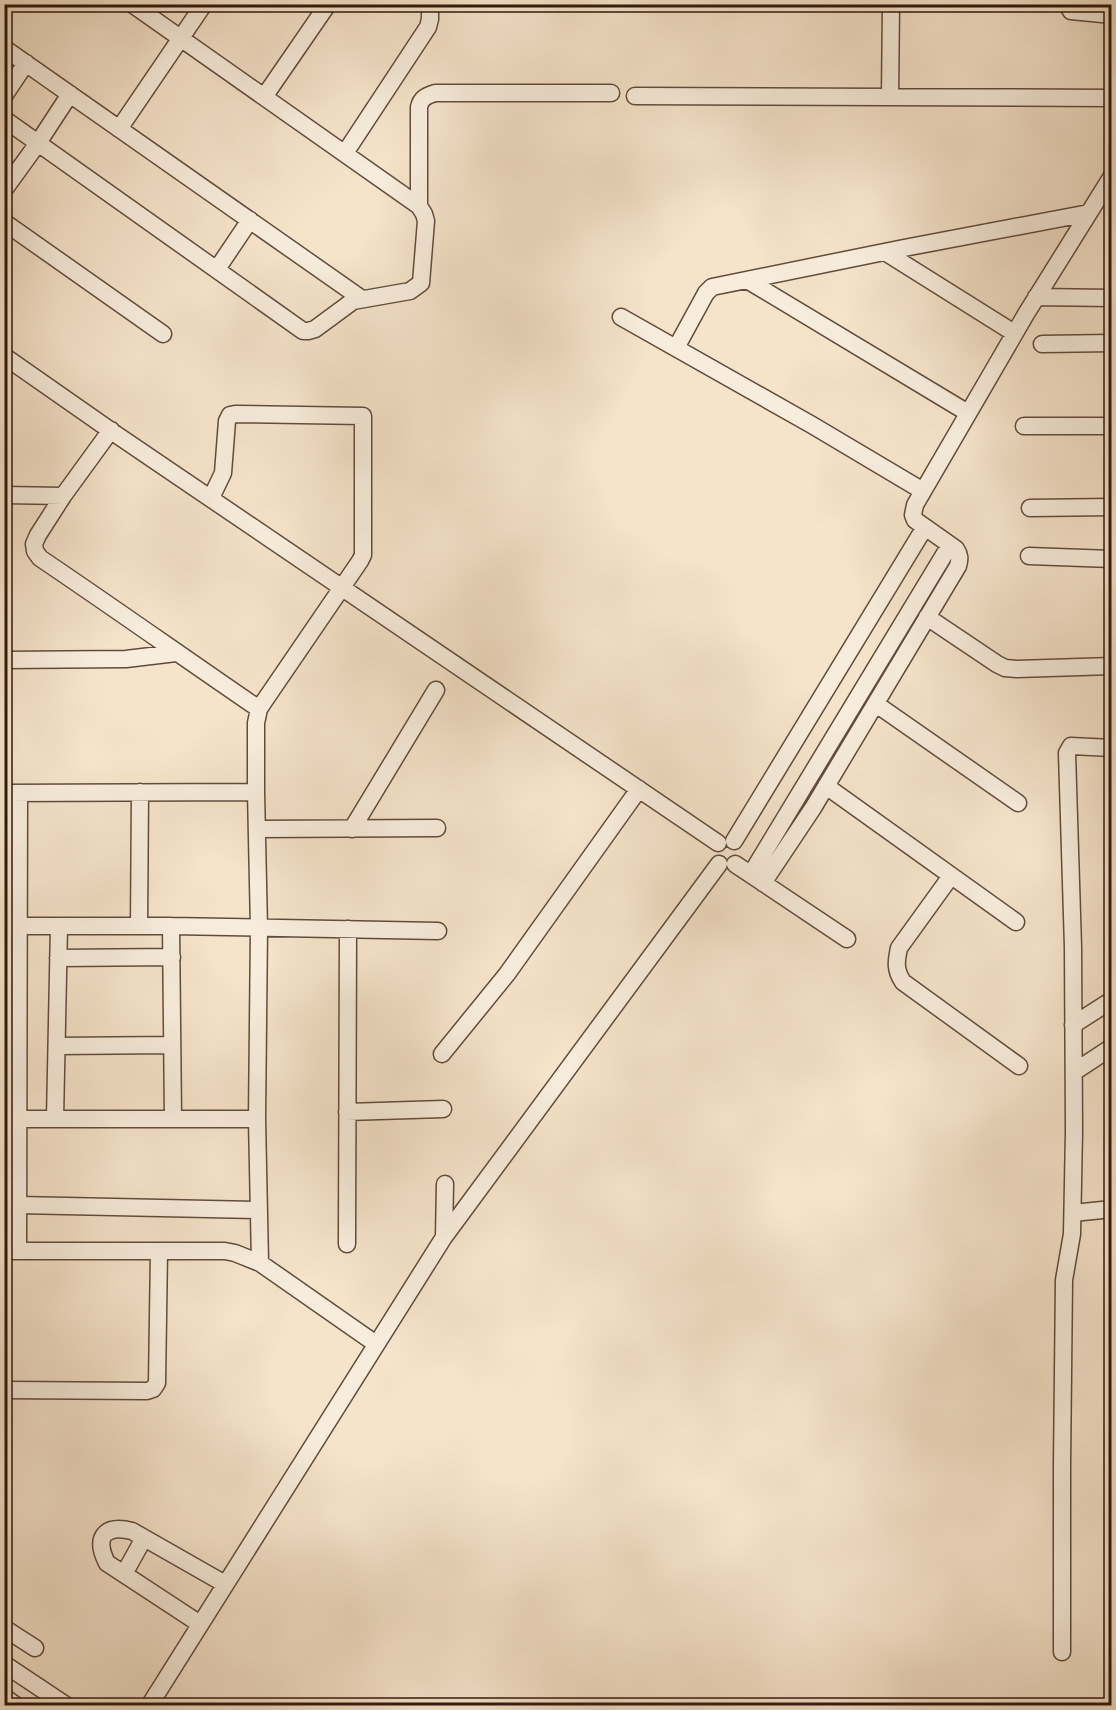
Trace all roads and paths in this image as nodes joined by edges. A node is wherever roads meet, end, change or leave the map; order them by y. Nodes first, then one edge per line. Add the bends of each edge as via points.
1 (132, 4) edge
2 (204, 4) edge
3 (328, 4) edge
4 (430, 4) edge
5 (891, 4) edge
6 (1067, 4) edge
7 (1112, 15) edge
8 (180, 38) junction
9 (4, 48) edge
10 (26, 63) junction
11 (611, 93) dead end
12 (70, 94) junction
13 (4, 96) edge
14 (635, 96) dead end
15 (264, 97) junction
16 (890, 97) junction
17 (1112, 98) edge
18 (4, 119) edge
19 (119, 129) junction
20 (38, 143) junction
21 (345, 153) junction
22 (1112, 176) edge
23 (4, 190) edge
24 (419, 206) junction
25 (1089, 213) junction
26 (249, 220) junction
27 (4, 222) edge
28 (885, 252) junction
29 (217, 269) junction
30 (747, 280) junction
31 (1036, 297) junction
32 (362, 298) junction
33 (1112, 298) edge
34 (621, 317) dead end
35 (1014, 333) junction
36 (163, 334) dead end
37 (1112, 343) edge
38 (1042, 344) dead end
39 (676, 348) junction
40 (4, 356) edge
41 (968, 413) junction
42 (1024, 426) dead end
43 (1112, 426) edge
44 (111, 430) junction
45 (922, 491) junction
46 (4, 495) edge
47 (63, 496) junction
48 (211, 498) junction
49 (1112, 507) edge
50 (1030, 508) dead end
51 (925, 527) junction
52 (950, 545) junction
53 (1029, 556) dead end
54 (1112, 559) edge
55 (342, 587) junction
56 (927, 617) junction
57 (176, 653) junction
58 (4, 660) edge
59 (1112, 666) edge
60 (436, 690) dead end
61 (876, 704) junction
62 (259, 709) junction
63 (1112, 748) edge
64 (826, 786) junction
65 (639, 789) junction
66 (140, 792) junction
67 (256, 792) junction
68 (12, 793) edge
69 (1018, 803) dead end
70 (436, 828) dead end
71 (257, 829) junction
72 (352, 829) junction
73 (726, 842) junction
74 (727, 864) junction
75 (951, 876) junction
76 (757, 878) junction
77 (1016, 922) dead end
78 (18, 926) junction
79 (59, 926) junction
80 (139, 926) junction
81 (171, 926) junction
82 (259, 928) junction
83 (348, 929) junction
84 (438, 931) dead end
85 (847, 939) dead end
86 (172, 957) junction
87 (58, 958) junction
88 (1112, 1000) edge
89 (1073, 1025) junction
90 (172, 1045) junction
91 (57, 1046) junction
92 (1112, 1047) edge
93 (441, 1054) dead end
94 (1019, 1066) dead end
95 (1074, 1072) junction
96 (443, 1109) dead end
97 (347, 1112) junction
98 (18, 1119) junction
99 (55, 1119) junction
100 (173, 1119) junction
101 (257, 1119) junction
102 (445, 1184) dead end
103 (18, 1205) junction
104 (1112, 1209) edge
105 (259, 1210) junction
106 (1073, 1213) junction
107 (444, 1237) junction
108 (346, 1244) dead end
109 (11, 1250) edge
110 (159, 1251) junction
111 (260, 1263) junction
112 (376, 1344) junction
113 (4, 1390) edge
114 (144, 1538) junction
115 (124, 1574) junction
116 (225, 1584) junction
117 (200, 1624) junction
118 (4, 1628) edge
119 (35, 1648) dead end
120 (1062, 1652) dead end
121 (4, 1664) edge
122 (4, 1697) edge
123 (17, 1706) edge
124 (67, 1706) edge
125 (149, 1706) edge

1 - 8 street
2 - 8 street
3 - 15 street
4 - 21 street via 428,27
5 - 16 street
6 - 7 street via 1071,11 1079,13
8 - 15 street
8 - 19 street
9 - 10 street
10 - 12 street
10 - 13 street
11 - 24 street via 424,96 419,107
12 - 19 street
12 - 20 street
14 - 16 street
15 - 21 street
16 - 17 street
18 - 20 street
19 - 26 street
20 - 23 street
20 - 29 street
21 - 24 street
22 - 25 street
24 - 32 street via 426,221 422,283 410,291
25 - 28 street
25 - 31 street
26 - 29 street
26 - 32 street
27 - 36 street
28 - 30 street
28 - 35 street
29 - 32 street via 303,331 315,329
30 - 39 street via 712,287
30 - 41 street
31 - 33 street
31 - 35 street
34 - 39 street
35 - 41 street
37 - 38 street
39 - 45 street
40 - 44 street
41 - 45 street
42 - 43 street
44 - 47 street
44 - 48 street
45 - 51 street via 913,515
46 - 47 street
47 - 57 street via 34,544 40,558
48 - 55 street
48 - 55 street via 223,474 230,415 363,416 363,555
49 - 50 street
51 - 52 street
51 - 73 street
52 - 56 street via 960,560
52 - 76 street
53 - 54 street
55 - 62 street
55 - 65 street
56 - 59 street via 1005,668
56 - 61 street
57 - 58 street via 126,659
57 - 62 street
60 - 72 street
61 - 64 street
61 - 69 street
62 - 67 street
63 - 89 street via 1071,746 1067,753
64 - 75 street
64 - 76 street
65 - 73 street
65 - 93 street via 507,974
66 - 67 street
66 - 68 street
66 - 80 street
67 - 71 street
68 - 78 street
70 - 72 street
71 - 72 street
71 - 82 street
73 - 74 street via 713,850 714,858
74 - 76 street
74 - 107 street
75 - 77 street
75 - 94 street via 899,948 897,973 903,982
76 - 85 street
78 - 79 street
78 - 98 street
79 - 80 street
79 - 87 street
80 - 81 street
81 - 82 street
81 - 86 street
82 - 83 street
82 - 101 street
83 - 84 street
83 - 97 street
86 - 87 street
86 - 90 street
87 - 91 street
88 - 89 street
89 - 95 street
90 - 91 street
90 - 100 street
91 - 99 street
92 - 95 street
95 - 106 street
96 - 97 street
97 - 108 street
98 - 99 street
98 - 103 street
99 - 100 street
100 - 101 street
101 - 105 street
102 - 107 street
103 - 105 street
103 - 109 street
104 - 106 street
105 - 111 street
106 - 120 street via 1064,1280
107 - 112 street
109 - 110 street
110 - 111 street via 235,1252
110 - 113 street via 158,1383 153,1389
111 - 112 street
112 - 116 street
114 - 115 street
114 - 115 street via 123,1529 112,1529 102,1537 101,1551 107,1563
114 - 116 street
115 - 117 street
116 - 117 street
117 - 125 street
118 - 119 street
121 - 124 street
122 - 123 street

